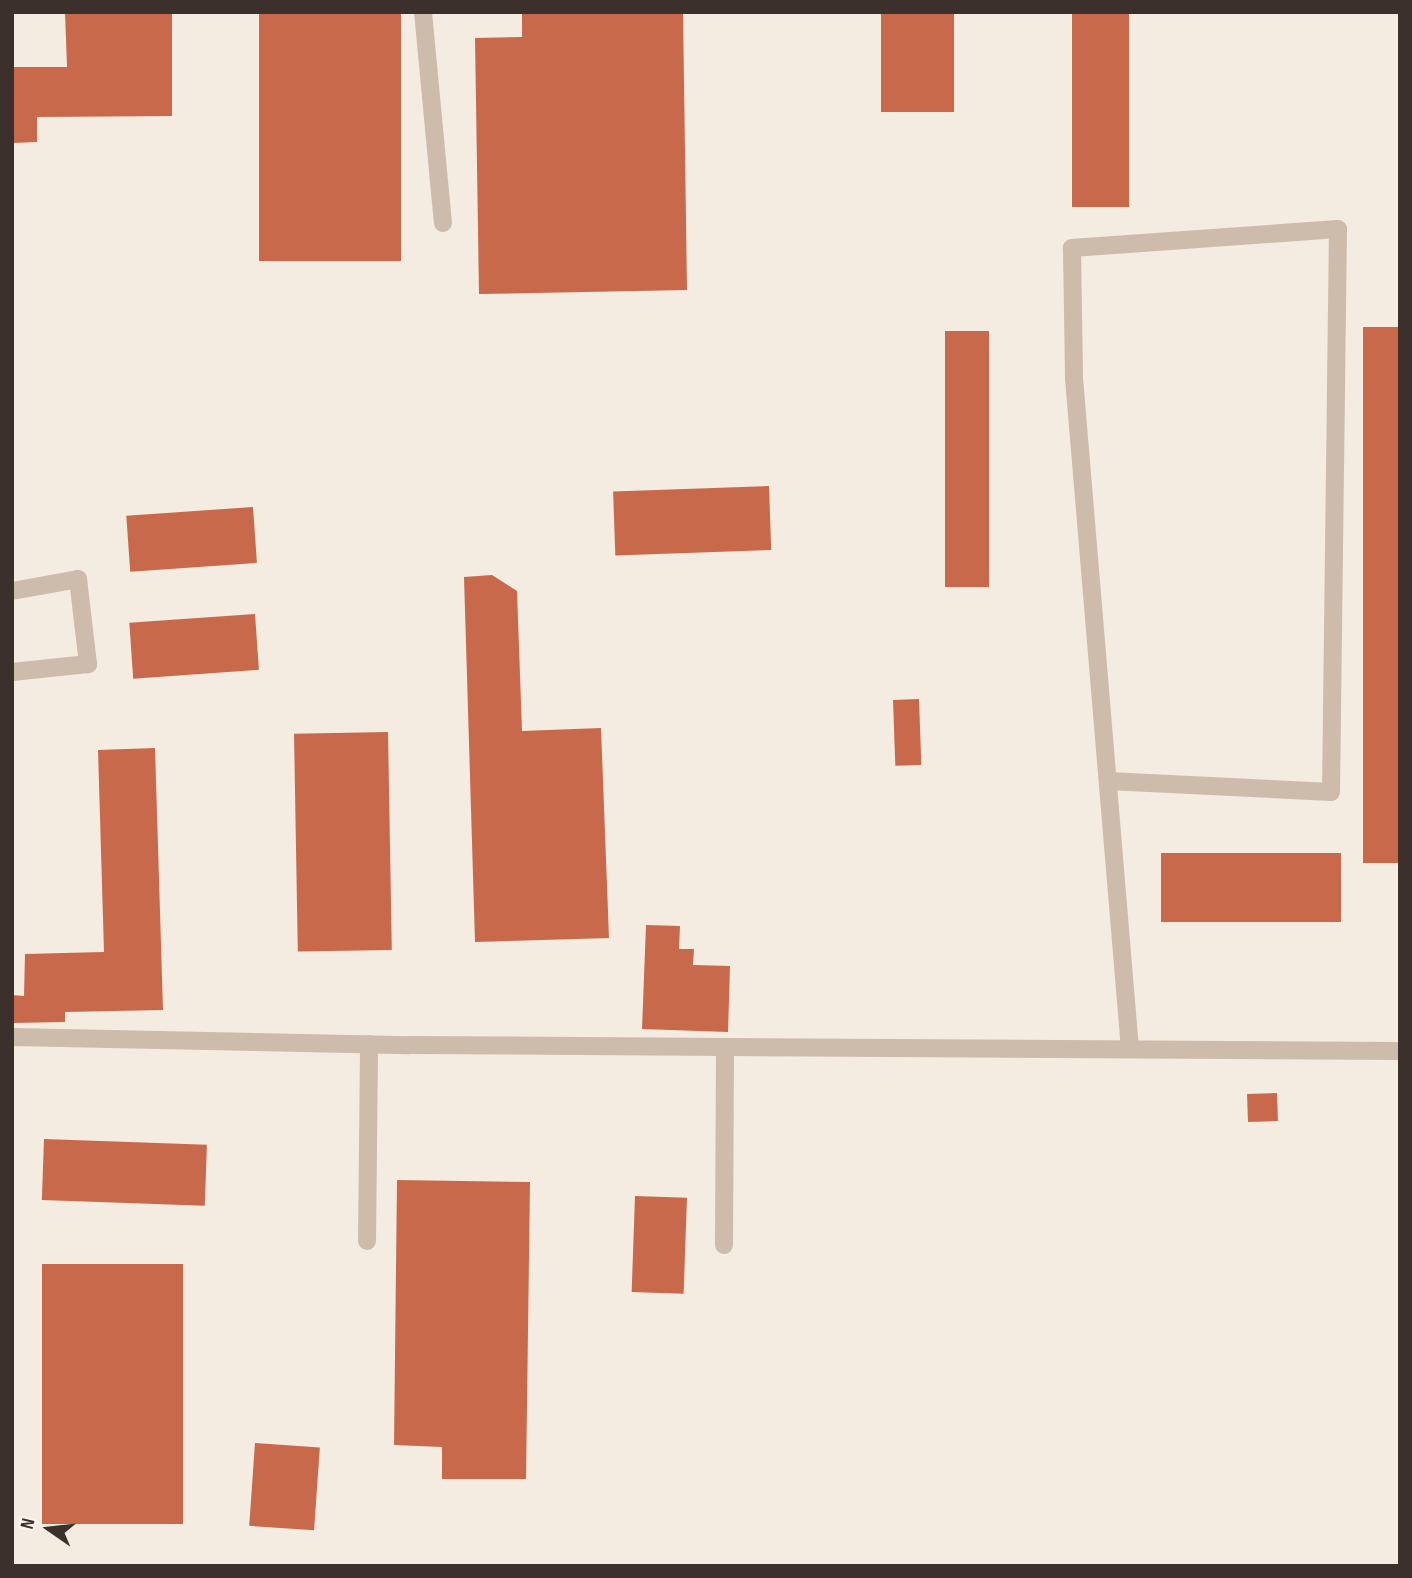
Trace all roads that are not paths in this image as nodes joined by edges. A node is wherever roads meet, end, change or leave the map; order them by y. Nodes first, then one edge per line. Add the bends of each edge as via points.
1 (424, 12) edge
2 (443, 223) dead end
3 (12, 591) edge
4 (12, 673) edge
5 (1108, 781) junction
6 (12, 1037) edge
7 (369, 1044) junction
8 (725, 1047) junction
9 (1130, 1049) junction
10 (1400, 1051) edge
11 (368, 1241) dead end
12 (723, 1245) dead end

1 - 2 street
3 - 4 street via 78,579 88,664
5 - 5 street via 1074,378 1072,248 1338,229 1331,792
5 - 9 street
6 - 7 street
7 - 8 street
7 - 11 street
8 - 9 street
8 - 12 street
9 - 10 street

